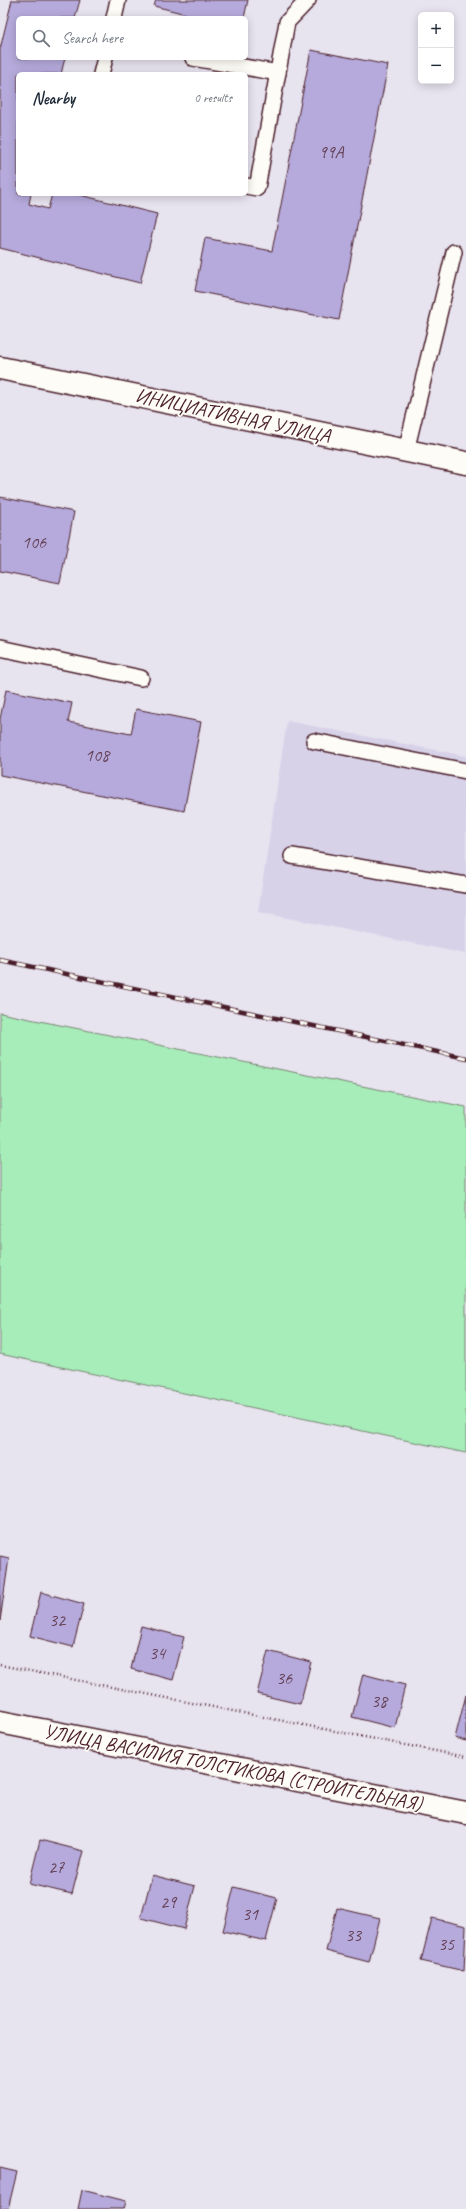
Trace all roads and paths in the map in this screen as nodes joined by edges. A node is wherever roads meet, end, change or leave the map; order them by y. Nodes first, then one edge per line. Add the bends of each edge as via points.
1 (118, 0) edge
2 (308, 0) edge
3 (114, 16) edge
4 (104, 60) edge
5 (204, 60) edge
6 (102, 72) edge
7 (278, 73) junction
8 (248, 186) edge
9 (454, 252) dead end
10 (0, 368) edge
11 (406, 451) junction
12 (466, 463) edge
13 (0, 648) edge
14 (141, 678) dead end
15 (314, 741) dead end
16 (466, 771) edge
17 (292, 856) dead end
18 (466, 885) edge
19 (0, 1665) edge
20 (0, 1722) edge
21 (466, 1757) edge
22 (466, 1813) edge

1 - 3 lane
2 - 7 lane via 287,22
4 - 6 lane
5 - 7 lane
7 - 8 lane via 257,188
9 - 11 lane
10 - 11 street, ИНИЦИАТИВНАЯ УЛИЦА
11 - 12 street, ИНИЦИАТИВНАЯ УЛИЦА
13 - 14 lane
15 - 16 lane
17 - 18 lane
19 - 21 path
20 - 22 street, УЛИЦА ВАСИЛИЯ ТОЛСТИКОВА (СТРОИТЕЛЬНАЯ)

